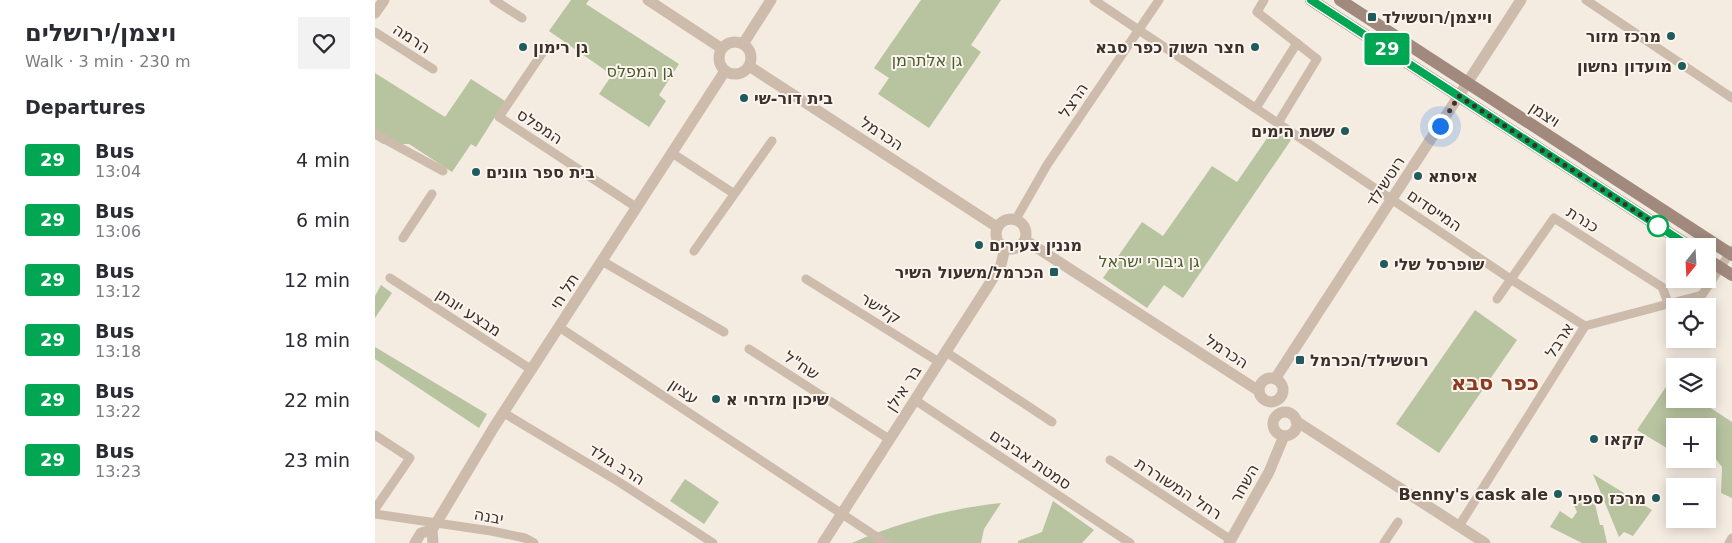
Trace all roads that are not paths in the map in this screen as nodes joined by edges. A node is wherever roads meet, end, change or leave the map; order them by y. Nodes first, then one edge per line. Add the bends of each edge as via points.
1 (384, 0) edge
2 (494, 0) edge
3 (648, 0) edge
4 (771, 0) edge
5 (1094, 0) edge
6 (1159, 0) edge
7 (1264, 0) edge
8 (1311, 0) edge
9 (1340, 0) edge
10 (1521, 0) edge
11 (1587, 0) edge
12 (375, 14) edge
13 (522, 18) dead end
14 (1139, 29) junction
15 (375, 32) edge
16 (1297, 43) junction
17 (743, 44) junction
18 (547, 46) dead end
19 (721, 48) junction
20 (749, 66) junction
21 (433, 69) dead end
22 (725, 71) junction
23 (1467, 83) junction
24 (1459, 96) junction
25 (1732, 98) edge
26 (1256, 108) junction
27 (1278, 123) junction
28 (375, 134) edge
29 (772, 141) dead end
30 (672, 153) junction
31 (443, 170) dead end
32 (733, 193) junction
33 (432, 194) dead end
34 (1392, 200) junction
35 (636, 207) junction
36 (1016, 219) junction
37 (997, 227) junction
38 (403, 238) dead end
39 (1677, 238) edge
40 (1025, 240) junction
41 (1005, 248) junction
42 (693, 251) dead end
43 (1731, 253) edge
44 (602, 261) junction
45 (1716, 264) edge
46 (1721, 267) junction
47 (1732, 275) edge
48 (390, 278) dead end
49 (806, 279) dead end
50 (1512, 280) junction
51 (1666, 298) edge
52 (1693, 298) edge
53 (1497, 299) dead end
54 (1666, 307) edge
55 (1585, 326) junction
56 (559, 327) junction
57 (724, 332) dead end
58 (749, 349) dead end
59 (946, 352) junction
60 (939, 362) junction
61 (531, 370) junction
62 (1275, 379) junction
63 (1262, 396) junction
64 (1281, 396) junction
65 (915, 400) junction
66 (504, 412) junction
67 (1293, 417) junction
68 (1274, 420) junction
69 (1052, 422) dead end
70 (375, 435) edge
71 (1284, 436) junction
72 (889, 440) junction
73 (1110, 460) dead end
74 (375, 509) edge
75 (375, 514) edge
76 (842, 514) junction
77 (1398, 522) dead end
78 (434, 526) junction
79 (1459, 526) junction
80 (1732, 538) edge
81 (1230, 542) edge
82 (415, 543) edge
83 (433, 543) edge
84 (534, 543) edge
85 (713, 543) edge
86 (823, 543) edge
87 (886, 543) edge
88 (1130, 543) edge
89 (1383, 543) edge
90 (1485, 543) edge
91 (1729, 543) edge

1 - 12 street
2 - 13 street
3 - 19 street
4 - 17 street
5 - 14 street, המייסדים
6 - 14 street, הרצל
7 - 16 street via 1257,12
8 - 24 main road, ויצמן
9 - 23 main road, ויצמן
10 - 23 street, רוטשילד
11 - 25 street
14 - 26 street, המייסדים
14 - 36 street, הרצל via 1047,165
15 - 21 street, הרמה
16 - 26 street
16 - 27 street via 1317,59
17 - 19 street via 734,41
17 - 20 street via 751,56
18 - 35 street, המפלס via 499,118
19 - 22 street via 718,60
20 - 22 street via 741,73
20 - 37 street, הכרמל
22 - 30 street, תל חי
23 - 24 street, רוטשילד
23 - 43 main road, ויצמן
24 - 34 street, רוטשילד
24 - 39 main road, ויצמן
26 - 27 street, המייסדים
27 - 34 street, המייסדים
28 - 31 street
29 - 32 street
30 - 32 street
30 - 35 street, תל חי
32 - 42 street
33 - 38 street
34 - 50 street, המייסדים
34 - 62 street, רוטשילד
35 - 44 street, תל חי
36 - 37 street via 1005,219
36 - 40 street via 1024,225
37 - 41 street via 996,237
40 - 41 street via 1017,248
40 - 63 street, הכרמל
41 - 59 street, בר אילן via 1001,266
43 - 46 street, ארבל
44 - 56 street, תל חי
44 - 57 street
45 - 46 main road
46 - 47 main road
46 - 52 street, ארבל via 1702,295
48 - 61 street, מבצע יונתן
49 - 60 street, קלישר
50 - 51 street, כנרת via 1554,218 1662,286
50 - 53 street, כנרת
50 - 55 street, המייסדים
54 - 55 street, ארבל
55 - 79 street, ארבל
56 - 61 street, תל חי
56 - 76 street, עציון
58 - 72 street, שח"ל
59 - 60 street, בר אילן
59 - 69 street
60 - 65 street, בר אילן
61 - 66 street, תל חי
62 - 63 street via 1262,382
62 - 64 street via 1283,388
63 - 64 street via 1276,400
63 - 68 street
64 - 67 street
65 - 72 street, בר אילן
65 - 88 street, סמטת אביבים
66 - 78 street, תל חי
66 - 85 street, הרב גולד
67 - 68 street via 1281,413
67 - 71 street via 1295,431
67 - 79 street
68 - 71 street via 1276,432
70 - 74 street via 410,458
71 - 81 street, השחר via 1269,472
72 - 76 street, בר אילן
73 - 81 street, רחל המשוררת
75 - 78 street, יבנה
76 - 86 street, בר אילן
76 - 87 street, עציון
77 - 89 street
78 - 82 street, תל חי via 421,533
78 - 83 street
78 - 84 street, יבנה via 525,538
79 - 90 street
80 - 91 street

